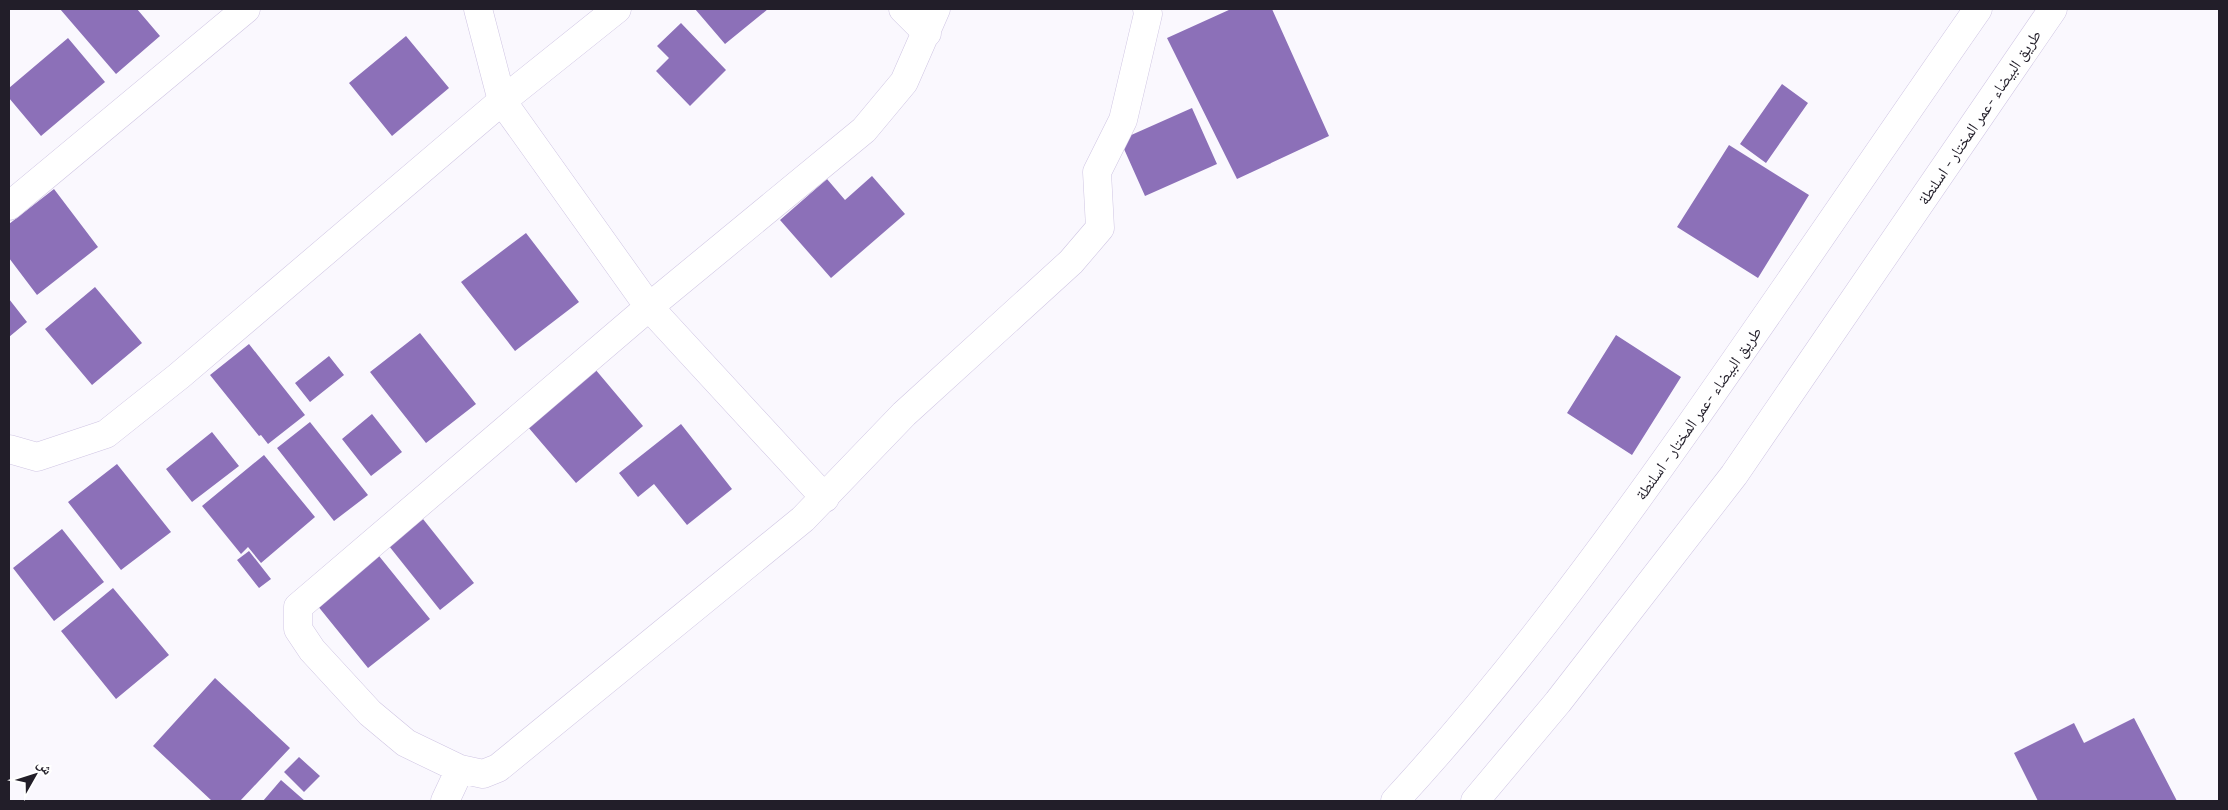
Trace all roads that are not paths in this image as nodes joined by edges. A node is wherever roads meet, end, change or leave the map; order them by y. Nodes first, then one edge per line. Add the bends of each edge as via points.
1 (246, 9) edge
2 (478, 9) edge
3 (617, 9) edge
4 (903, 9) edge
5 (1147, 9) edge
6 (1978, 9) edge
7 (2053, 9) edge
8 (932, 21) edge
9 (502, 102) junction
10 (9, 206) edge
11 (649, 307) junction
12 (9, 448) edge
13 (825, 498) junction
14 (460, 769) junction
15 (445, 801) edge
16 (1395, 801) edge
17 (1475, 801) edge

1 - 10 street
2 - 9 street
3 - 9 street
4 - 8 street
5 - 13 street via 1123,120 1097,172 1100,228 1071,262 904,414
6 - 16 street, طريق البيضاء -عمر المختار - اسلنطة via 1603,547 1481,701
7 - 17 street, طريق البيضاء -عمر المختار - اسلنطة via 1734,475 1558,702
8 - 11 street via 904,82 864,130
9 - 11 street
9 - 12 street via 106,434 37,458
11 - 13 street
11 - 14 street via 298,607 298,628 312,650 370,713 406,743
13 - 14 street via 498,768 483,774
14 - 15 street

